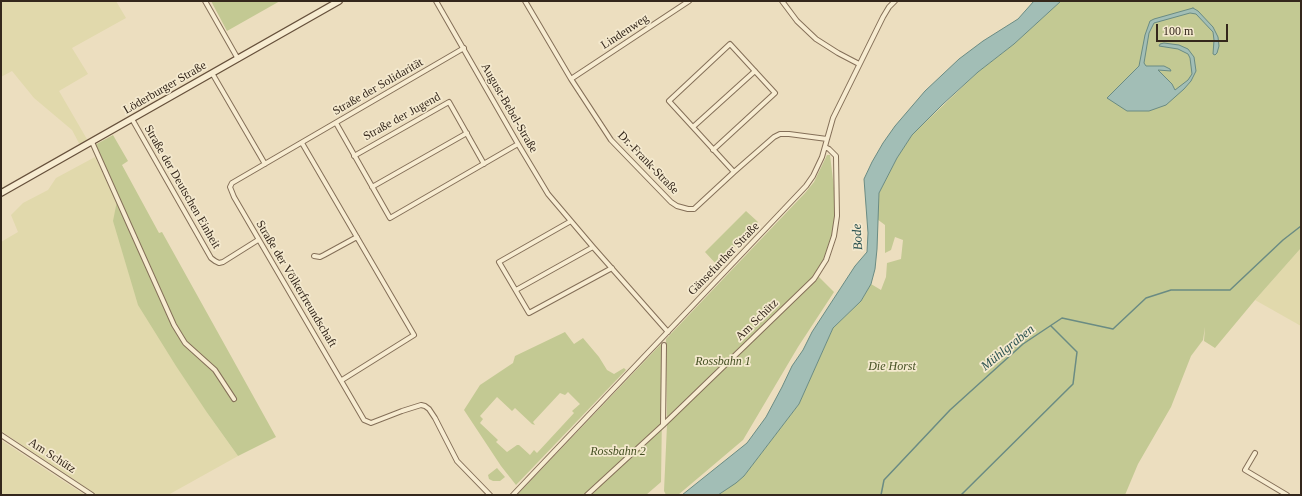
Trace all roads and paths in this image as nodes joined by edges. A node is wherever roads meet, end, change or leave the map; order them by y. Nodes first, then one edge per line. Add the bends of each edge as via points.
1 (206, 1) edge
2 (339, 1) edge
3 (436, 1) edge
4 (525, 1) edge
5 (689, 1) edge
6 (782, 1) edge
7 (895, 1) edge
8 (464, 48) junction
9 (238, 59) junction
10 (859, 64) junction
11 (755, 71) junction
12 (212, 73) junction
13 (571, 79) junction
14 (132, 119) junction
15 (336, 123) junction
16 (693, 127) junction
17 (467, 133) junction
18 (827, 139) junction
19 (92, 142) junction
20 (302, 143) junction
21 (518, 144) junction
22 (825, 147) junction
23 (714, 150) junction
24 (354, 156) junction
25 (265, 164) junction
26 (484, 164) junction
27 (734, 172) junction
28 (372, 187) junction
29 (1, 193) edge
30 (234, 197) joint
31 (571, 221) junction
32 (357, 237) junction
33 (258, 240) junction
34 (593, 247) junction
35 (314, 256) dead end
36 (612, 268) junction
37 (516, 290) junction
38 (668, 332) junction
39 (664, 345) dead end
40 (342, 380) junction
41 (234, 399) dead end
42 (663, 425) junction
43 (1, 435) edge
44 (1255, 453) dead end
45 (92, 495) edge
46 (490, 495) edge
47 (513, 495) edge
48 (587, 495) edge
49 (1287, 495) edge

1 - 9 street
2 - 9 street, Löderburger Straße
3 - 8 street, August-Bebel-Straße
4 - 13 street, Dr.-Frank-Straße
5 - 13 street, Lindenweg
6 - 10 street via 796,21 816,39
7 - 10 street, Gänsefurther Straße via 886,11
8 - 15 street, Straße der Solidarität
8 - 21 street, August-Bebel-Straße
9 - 12 street, Löderburger Straße
10 - 18 street, Gänsefurther Straße via 833,118
11 - 16 street
11 - 16 street via 730,44 669,101
11 - 23 street via 775,93
12 - 14 street, Löderburger Straße
12 - 25 street
13 - 27 street, Dr.-Frank-Straße via 610,140 677,206 694,209
14 - 19 street, Löderburger Straße
14 - 33 street, Straße der Deutschen Einheit via 211,258 219,263 223,262
15 - 20 street, Straße der Solidarität
15 - 24 street, Straße der Jugend
16 - 23 street
17 - 24 street, Straße der Jugend via 449,102
17 - 26 street, Straße der Jugend
17 - 28 street
18 - 22 street, Gänsefurther Straße
18 - 27 street, Dr.-Frank-Straße via 780,134 770,139
19 - 29 street, Löderburger Straße
19 - 41 street via 174,325 185,343 215,370
20 - 25 street, Straße der Solidarität
20 - 32 street
21 - 26 street, Straße der Jugend
21 - 31 street, August-Bebel-Straße via 548,194
22 - 38 street, Gänsefurther Straße via 816,171 802,191
22 - 42 street, Am Schütz via 836,156 838,216 826,260 814,278
23 - 27 street
24 - 28 street, Straße der Jugend
25 - 30 street, Straße der Solidarität via 232,183 230,187
26 - 28 street, Straße der Jugend via 390,218
30 - 33 street, Straße der Völkerfreundschaft
31 - 34 street, August-Bebel-Straße
31 - 37 street via 499,262
32 - 35 street via 320,257
32 - 40 street via 414,335
33 - 40 street, Straße der Völkerfreundschaft
34 - 36 street, August-Bebel-Straße
34 - 37 street
36 - 37 street via 529,313
36 - 38 street, August-Bebel-Straße
38 - 47 street, Gänsefurther Straße
39 - 42 street
40 - 46 street via 367,422 371,423 421,405 429,409 457,461
42 - 48 street, Am Schütz
43 - 45 street, Am Schütz
44 - 49 street via 1245,470

